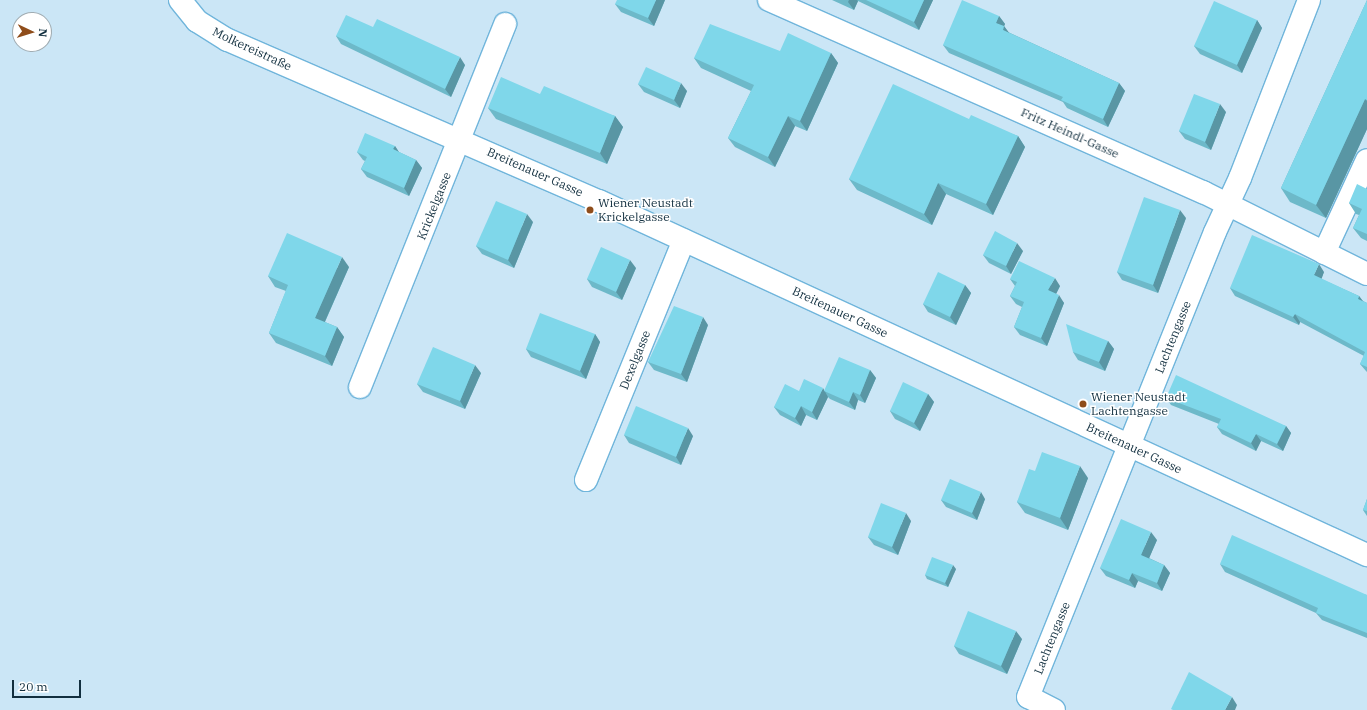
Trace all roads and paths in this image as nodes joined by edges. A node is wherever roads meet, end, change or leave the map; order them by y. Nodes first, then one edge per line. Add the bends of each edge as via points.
1 (180, 0) edge
2 (768, 0) edge
3 (1309, 0) edge
4 (505, 24) dead end
5 (311, 75) joint
6 (461, 139) junction
7 (1367, 160) edge
8 (1227, 206) junction
9 (684, 240) junction
10 (1324, 253) junction
11 (1367, 274) edge
12 (360, 387) dead end
13 (1131, 446) junction
14 (586, 480) dead end
15 (1367, 555) edge
16 (1054, 710) edge

1 - 5 street, Molkereistraße via 197,21 212,32
2 - 8 street, Fritz Heindl-Gasse
3 - 8 street, Lachtengasse
4 - 6 street, Krickelgasse
5 - 6 street, Breitenauer Gasse
6 - 9 street, Breitenauer Gasse
6 - 12 street, Krickelgasse
7 - 10 street
8 - 10 street, Fritz Heindl-Gasse
8 - 13 street, Lachtengasse
9 - 13 street, Breitenauer Gasse
9 - 14 street, Dexelgasse
10 - 11 street, Fritz Heindl-Gasse
13 - 15 street, Breitenauer Gasse
13 - 16 street, Lachtengasse via 1028,697

